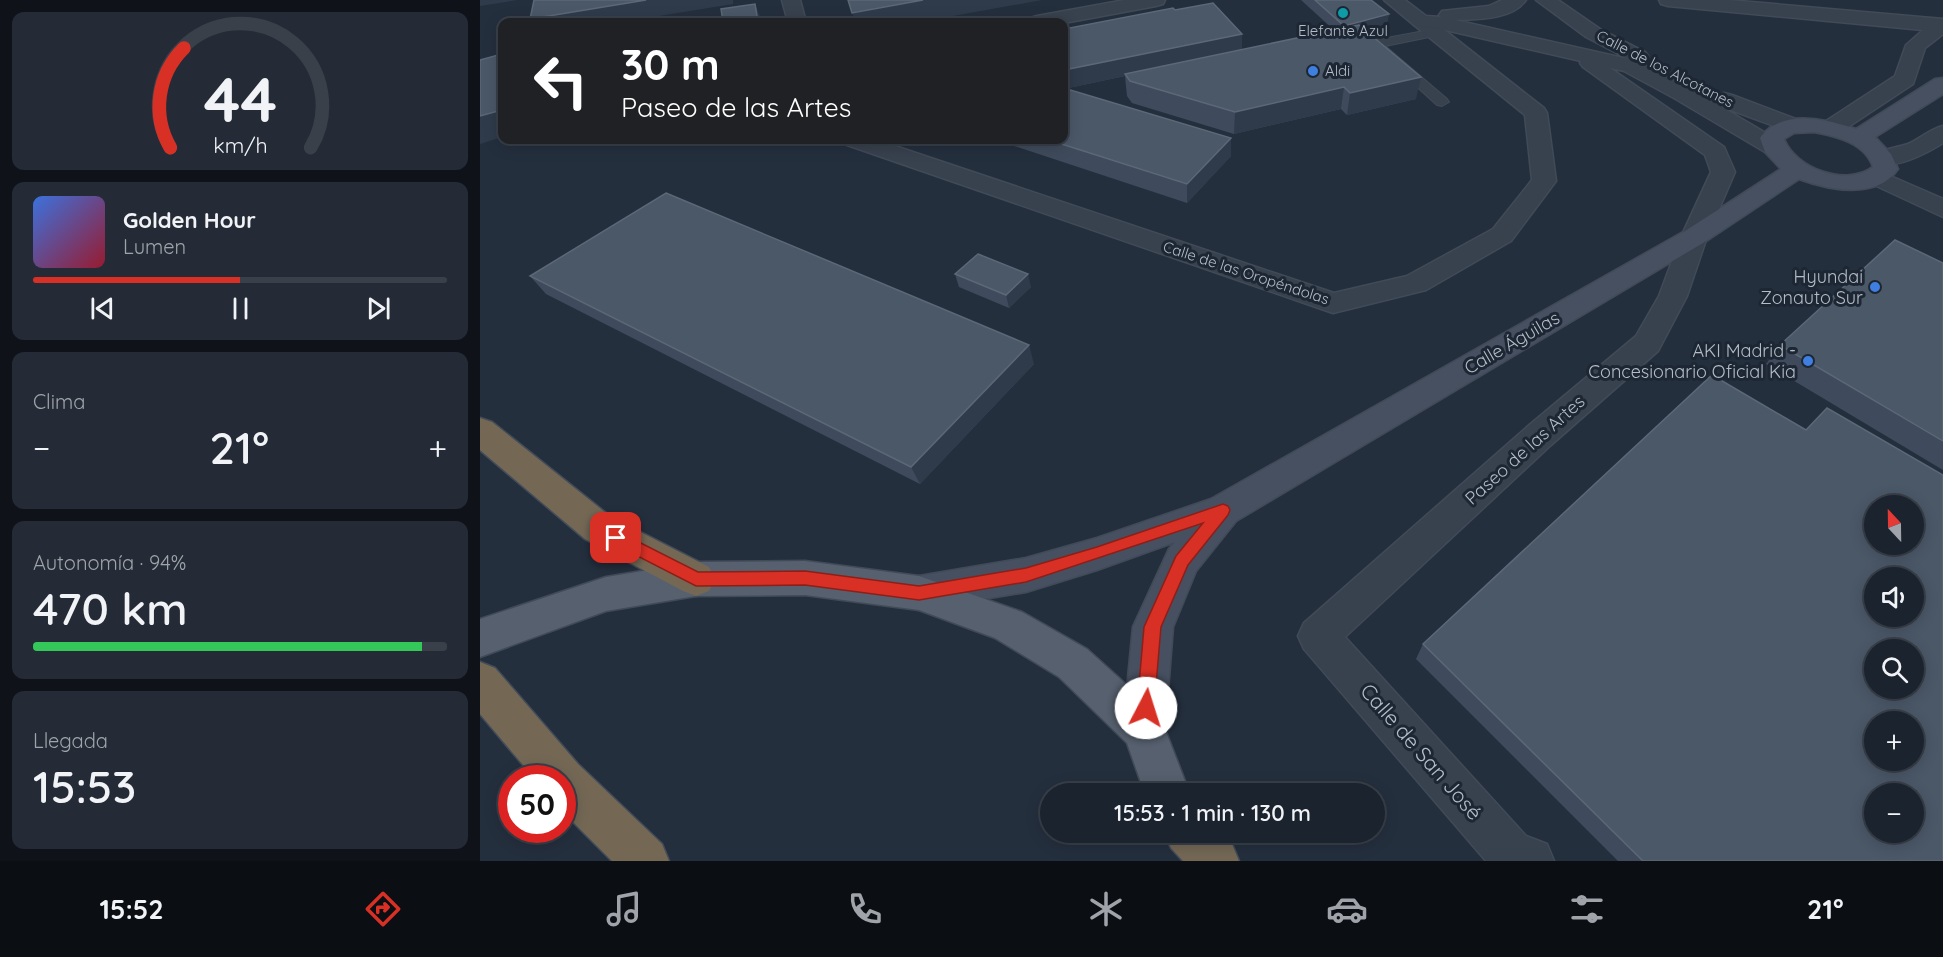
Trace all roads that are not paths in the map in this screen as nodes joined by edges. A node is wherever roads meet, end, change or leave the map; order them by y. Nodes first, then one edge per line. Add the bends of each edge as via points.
1 (791, 0) edge
2 (1156, 0) edge
3 (1517, 0) edge
4 (1545, 0) edge
5 (1668, 0) edge
6 (1398, 4) edge
7 (796, 18) edge
8 (1059, 18) edge
9 (1942, 26) edge
10 (1428, 27) junction
11 (1579, 55) junction
12 (1943, 84) edge
13 (1442, 102) dead end
14 (1792, 126) junction
15 (1832, 128) junction
16 (1943, 133) edge
17 (1858, 138) junction
18 (867, 144) edge
19 (1773, 147) junction
20 (1798, 169) junction
21 (1882, 169) junction
22 (1943, 209) edge
23 (1694, 237) junction
24 (480, 431) edge
25 (1223, 510) junction
26 (696, 579) junction
27 (919, 593) junction
28 (1318, 636) joint
29 (480, 638) edge
30 (480, 682) edge
31 (1144, 729) junction
32 (550, 765) edge
33 (1164, 783) edge
34 (576, 793) edge
35 (1182, 843) edge
36 (1198, 843) edge
37 (645, 861) edge
38 (1183, 861) edge
39 (1215, 861) edge
40 (1530, 861) edge

1 - 7 street
2 - 8 street
3 - 6 street via 1493,12 1444,16
4 - 14 street, Calle de los Alcotanes via 1593,33 1731,103
5 - 9 street
6 - 10 street
9 - 15 street via 1916,45 1905,79
10 - 11 street via 1440,23
10 - 13 lane via 1376,44
10 - 18 street, Calle de las Oropéndolas via 1536,113 1544,181 1502,235 1416,283 1333,303
11 - 19 street via 1631,66
11 - 23 street, Paseo de las Artes via 1716,152 1723,172
12 - 17 main road
14 - 15 main road
14 - 19 main road via 1778,131 1772,138
15 - 17 main road
16 - 21 street
17 - 21 main road via 1876,149
19 - 20 main road
20 - 21 main road via 1838,182 1863,183
20 - 23 main road, Calle Águilas
21 - 22 street
23 - 25 main road, Calle Águilas
23 - 28 street, Paseo de las Artes via 1673,296 1647,343
24 - 26 highway via 598,528
25 - 27 main road via 1026,575
25 - 31 main road via 1182,561 1153,627
26 - 27 main road via 805,578
26 - 29 main road via 606,594
27 - 31 main road via 1008,625 1073,663
28 - 40 street, Calle de San José via 1510,853
30 - 32 highway
31 - 33 main road
34 - 37 highway
35 - 38 main road
36 - 39 highway

